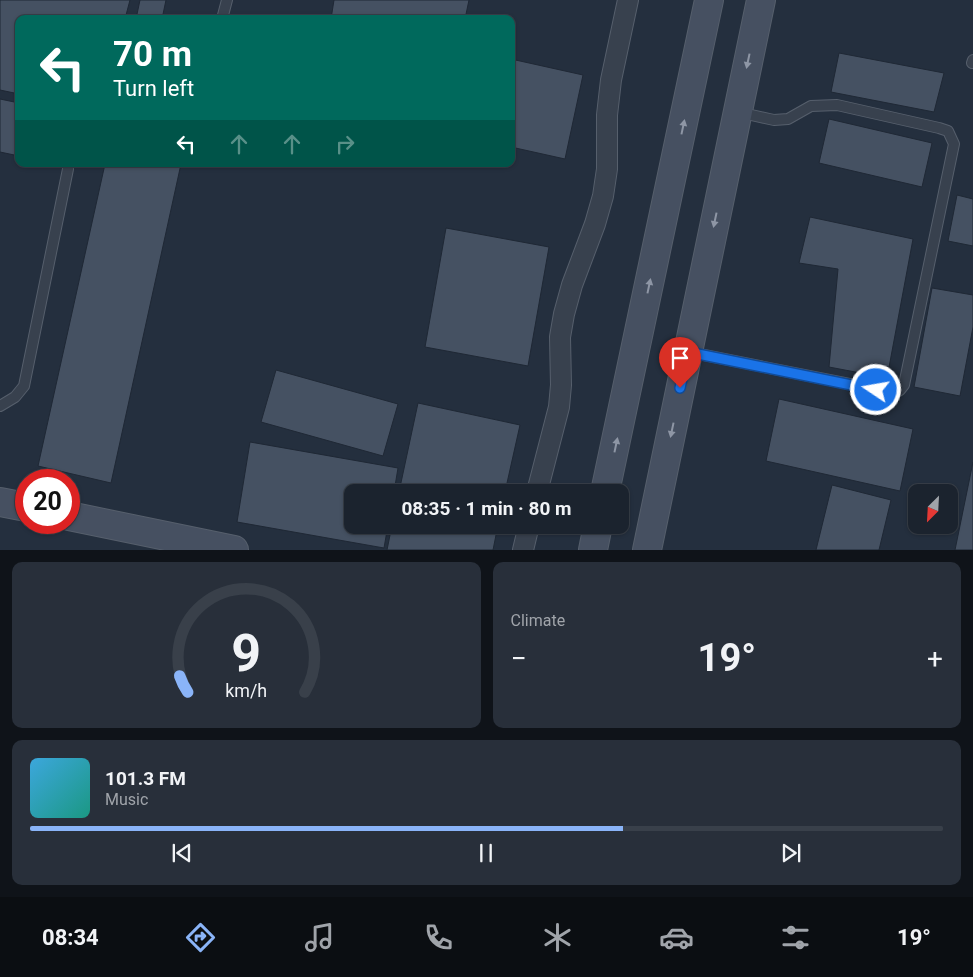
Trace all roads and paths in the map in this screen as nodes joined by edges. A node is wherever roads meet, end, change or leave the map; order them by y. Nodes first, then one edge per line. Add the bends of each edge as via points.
1 (227, 0) edge
2 (628, 0) edge
3 (709, 0) edge
4 (761, 0) edge
5 (223, 15) edge
6 (737, 112) junction
7 (68, 169) dead end
8 (688, 352) junction
9 (0, 406) edge
10 (539, 484) edge
11 (608, 484) edge
12 (0, 502) edge
13 (15, 505) edge
14 (80, 518) edge
15 (527, 534) edge
16 (596, 534) edge
17 (234, 550) edge
18 (523, 550) edge
19 (593, 550) edge
20 (647, 550) edge

1 - 5 lane
2 - 10 street via 611,80 607,169 595,224 564,314 560,337 559,407
11 -> 3 main road
4 -> 6 main road
6 -> 8 main road
6 - 8 lane via 774,120 799,115 811,106 838,105 948,131 954,144 904,385 900,390 895,393
7 - 9 lane via 24,386 15,397
8 -> 20 main road
12 - 13 main road
14 - 17 main road
15 - 18 street
16 - 19 main road

